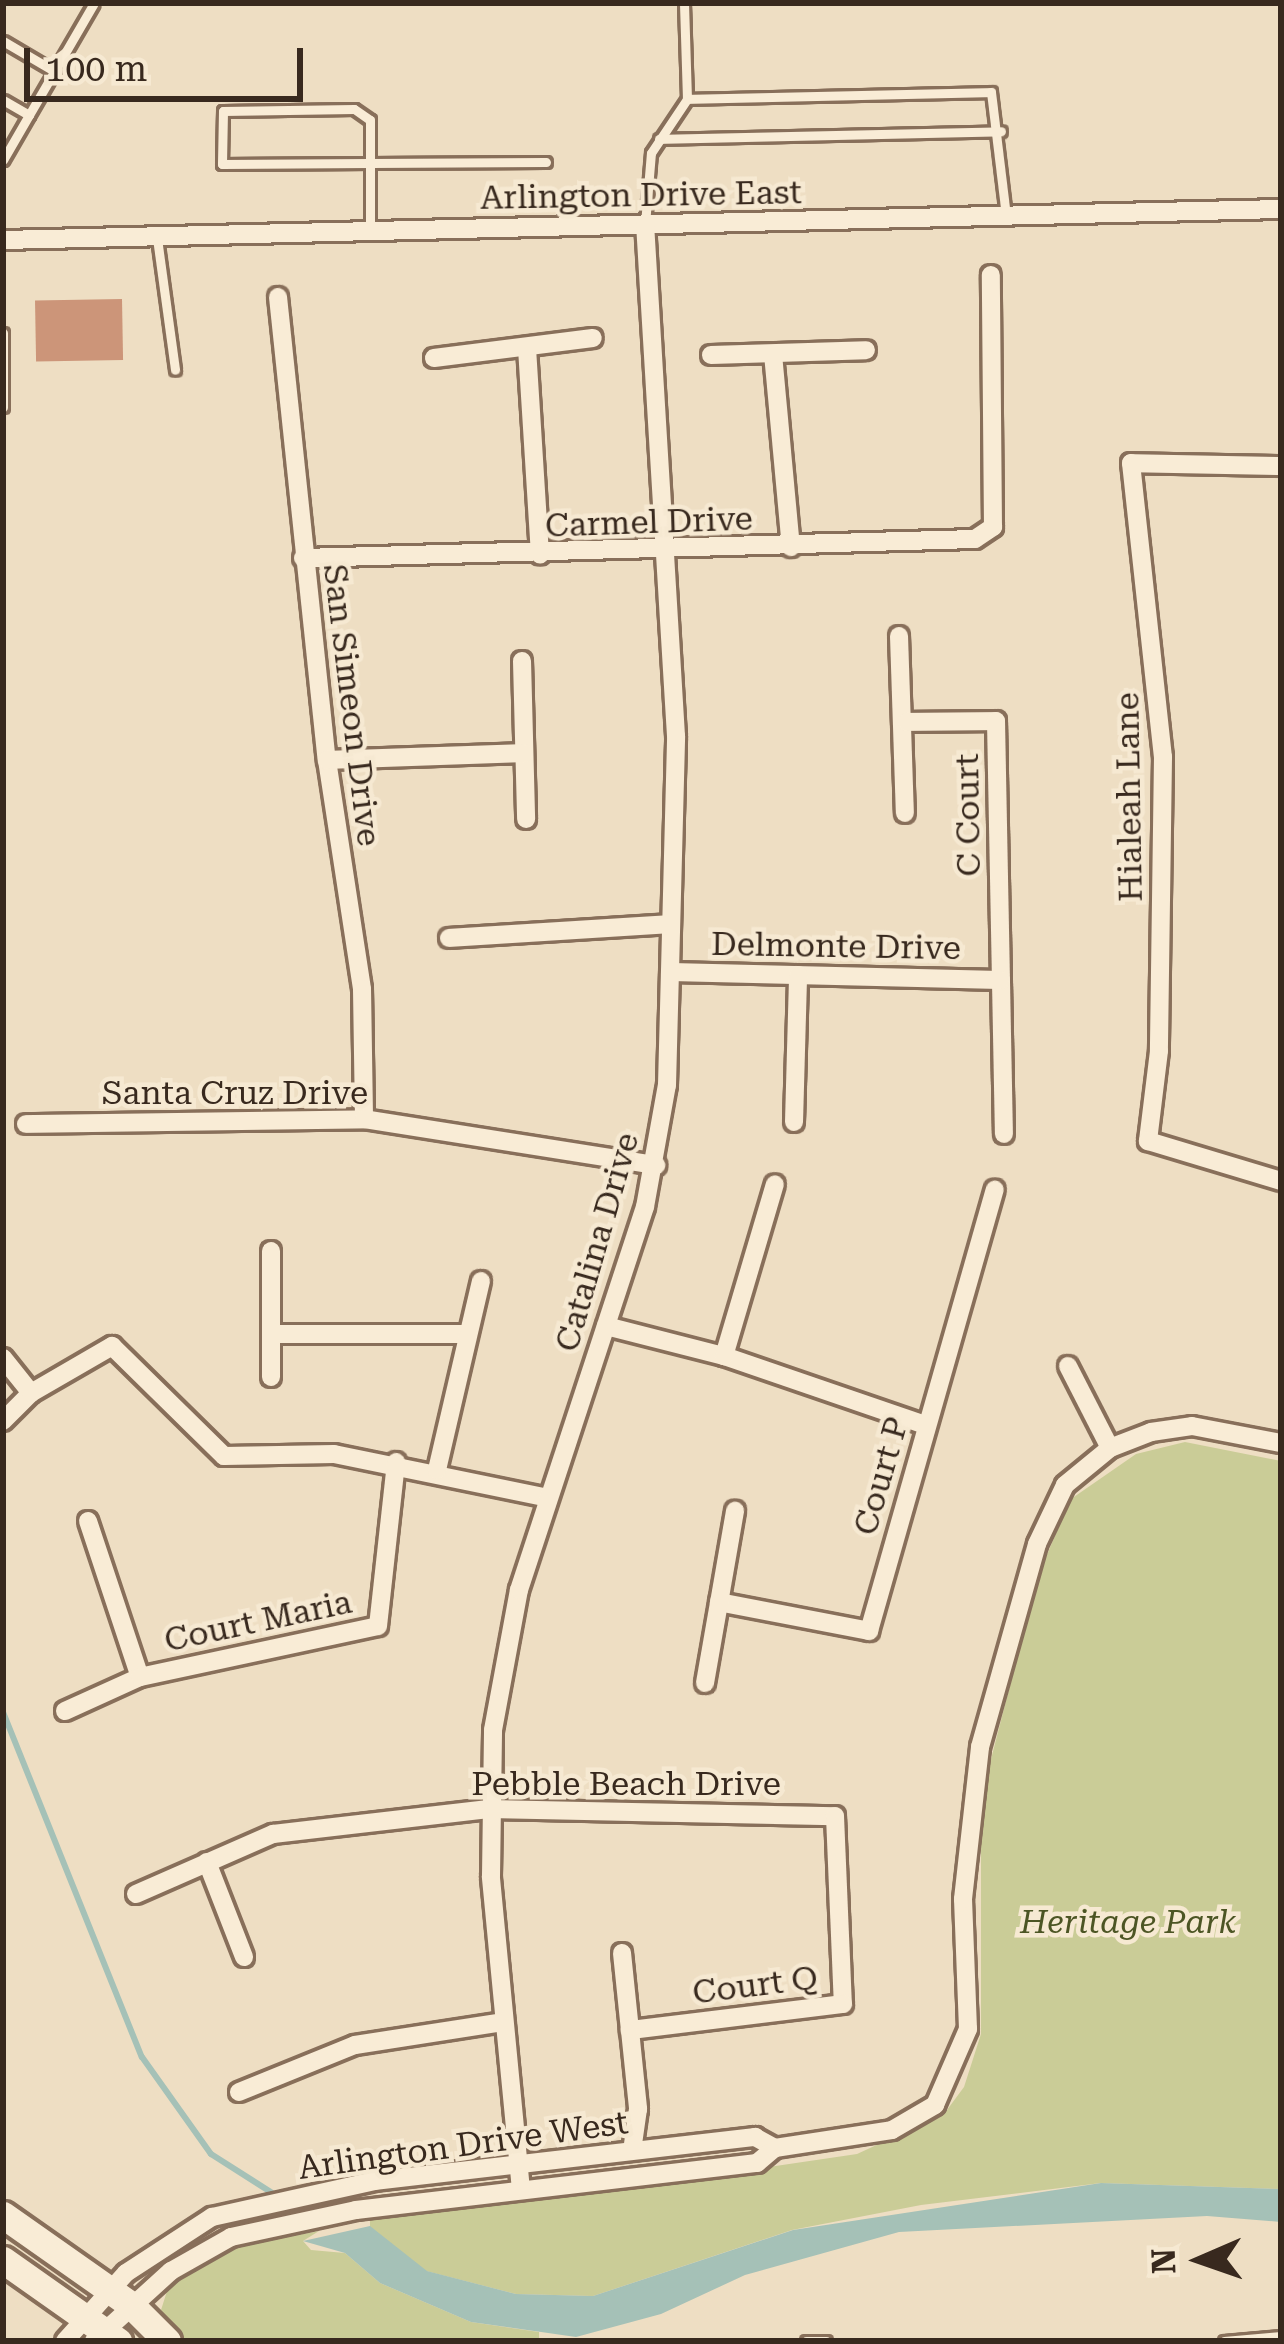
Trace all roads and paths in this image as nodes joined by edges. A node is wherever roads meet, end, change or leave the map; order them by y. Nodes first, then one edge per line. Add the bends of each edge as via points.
1 (94, 3) edge
2 (684, 3) edge
3 (3, 41) edge
4 (54, 71) junction
5 (687, 99) junction
6 (3, 100) edge
7 (28, 115) junction
8 (1001, 131) junction
9 (659, 139) junction
10 (3, 160) edge
11 (546, 162) dead end
12 (370, 163) junction
13 (1281, 209) edge
14 (1006, 217) junction
15 (645, 224) junction
16 (370, 231) junction
17 (157, 238) junction
18 (3, 240) edge
19 (991, 275) dead end
20 (278, 297) dead end
21 (3, 333) edge
22 (593, 338) dead end
23 (527, 348) junction
24 (866, 350) dead end
25 (772, 354) junction
26 (711, 355) dead end
27 (434, 358) dead end
28 (175, 370) dead end
29 (3, 407) edge
30 (1281, 466) edge
31 (791, 547) junction
32 (666, 552) junction
33 (541, 555) junction
34 (303, 558) junction
35 (899, 637) dead end
36 (523, 661) dead end
37 (907, 722) junction
38 (524, 753) junction
39 (327, 760) junction
40 (905, 813) dead end
41 (526, 819) dead end
42 (671, 923) junction
43 (449, 938) dead end
44 (670, 972) junction
45 (798, 975) junction
46 (1000, 980) junction
47 (364, 1119) junction
48 (794, 1122) dead end
49 (26, 1124) dead end
50 (1004, 1134) dead end
51 (656, 1165) junction
52 (1281, 1181) edge
53 (775, 1184) dead end
54 (995, 1190) dead end
55 (271, 1251) dead end
56 (481, 1281) dead end
57 (605, 1326) junction
58 (271, 1334) junction
59 (468, 1334) junction
60 (724, 1356) junction
61 (3, 1358) edge
62 (1068, 1366) dead end
63 (272, 1377) dead end
64 (31, 1394) junction
65 (3, 1421) edge
66 (926, 1425) junction
67 (1281, 1443) edge
68 (1110, 1448) junction
69 (396, 1462) junction
70 (436, 1470) junction
71 (549, 1498) junction
72 (734, 1511) dead end
73 (88, 1522) dead end
74 (719, 1602) junction
75 (140, 1677) junction
76 (705, 1683) dead end
77 (64, 1711) dead end
78 (489, 1809) junction
79 (836, 1816) joint
80 (207, 1862) junction
81 (136, 1894) dead end
82 (622, 1953) dead end
83 (244, 1957) dead end
84 (504, 2023) junction
85 (630, 2030) junction
86 (239, 2092) dead end
87 (775, 2148) junction
88 (632, 2151) junction
89 (519, 2165) junction
90 (521, 2190) junction
91 (3, 2216) edge
92 (3, 2260) edge
93 (121, 2297) junction
94 (101, 2332) edge
95 (1281, 2336) edge
96 (65, 2341) edge
97 (166, 2341) edge
98 (806, 2341) edge
99 (826, 2341) edge
100 (1223, 2341) edge

1 - 4 lane
2 - 5 lane
3 - 4 lane
4 - 7 lane
5 - 8 lane via 991,92
5 - 9 lane
6 - 7 lane
7 - 10 lane
8 - 9 lane
8 - 14 lane
9 - 15 lane
11 - 12 lane
12 - 12 lane via 370,120 354,109 223,110 222,164
12 - 16 lane
13 - 14 street, Arlington Drive East
14 - 15 street, Arlington Drive East
15 - 16 street, Arlington Drive East
15 - 32 street, Catalina Drive
16 - 17 street, Arlington Drive East
17 - 18 street, Arlington Drive East
17 - 28 lane
19 - 31 street, Carmel Drive via 994,526 975,539
20 - 34 street, San Simeon Drive
21 - 29 lane
22 - 23 street
23 - 27 street
23 - 33 street
24 - 25 street
25 - 26 street
25 - 31 street
30 - 52 street, Hialeah Lane via 1131,464 1163,757 1159,1051 1148,1141
31 - 32 street, Carmel Drive
32 - 33 street, Carmel Drive
32 - 42 street, Catalina Drive via 676,736
33 - 34 street, Carmel Drive
34 - 39 street, San Simeon Drive
35 - 37 street
36 - 38 street
37 - 40 street
37 - 46 street, C Court via 996,721
38 - 39 street
38 - 41 street
39 - 47 street, San Simeon Drive via 362,989
42 - 43 street
42 - 44 street, Catalina Drive
44 - 45 street, Delmonte Drive
44 - 51 street, Catalina Drive
45 - 46 street, Delmonte Drive
45 - 48 street
46 - 50 street, C Court
47 - 49 street, Santa Cruz Drive
47 - 51 street, Santa Cruz Drive
51 - 57 street, Catalina Drive
53 - 60 street
54 - 66 street, Court P
55 - 58 street
56 - 59 street
57 - 60 street
57 - 71 street, Catalina Drive
58 - 59 street
58 - 63 street
59 - 70 street
60 - 66 street
61 - 64 street
62 - 68 street
64 - 65 street
64 - 69 street via 112,1346 224,1456
66 - 74 street, Court P via 869,1631
67 - 68 street, Arlington Drive West via 1192,1426
68 - 87 street, Arlington Drive West via 1065,1485 1042,1531 980,1748 964,1864 968,2029 961,2059 935,2105 892,2129
69 - 70 street
69 - 75 street, Court Maria via 379,1626
70 - 71 street
71 - 78 street, Catalina Drive via 503,1659
72 - 74 street
73 - 75 street
74 - 76 street
75 - 77 street, Court Maria
78 - 79 street, Pebble Beach Drive
78 - 80 street, Pebble Beach Drive via 273,1834
78 - 84 street, Catalina Drive
79 - 85 street, Court Q via 843,2004
80 - 81 street, Pebble Beach Drive
80 - 83 street
82 - 85 street
84 - 86 street via 355,2045
84 - 89 street, Catalina Drive
85 - 88 street via 638,2109
87 - 88 street, Arlington Drive West via 754,2137
87 - 90 street, Arlington Drive West via 757,2163
88 - 89 street, Arlington Drive West
89 - 90 street, Catalina Drive
89 - 93 street, Arlington Drive West via 329,2190 197,2223
90 - 93 street, Arlington Drive West via 272,2228 205,2249
91 - 93 main road
92 - 94 main road
93 - 94 street
93 - 97 main road
94 - 96 street
95 - 100 lane
98 - 99 lane

